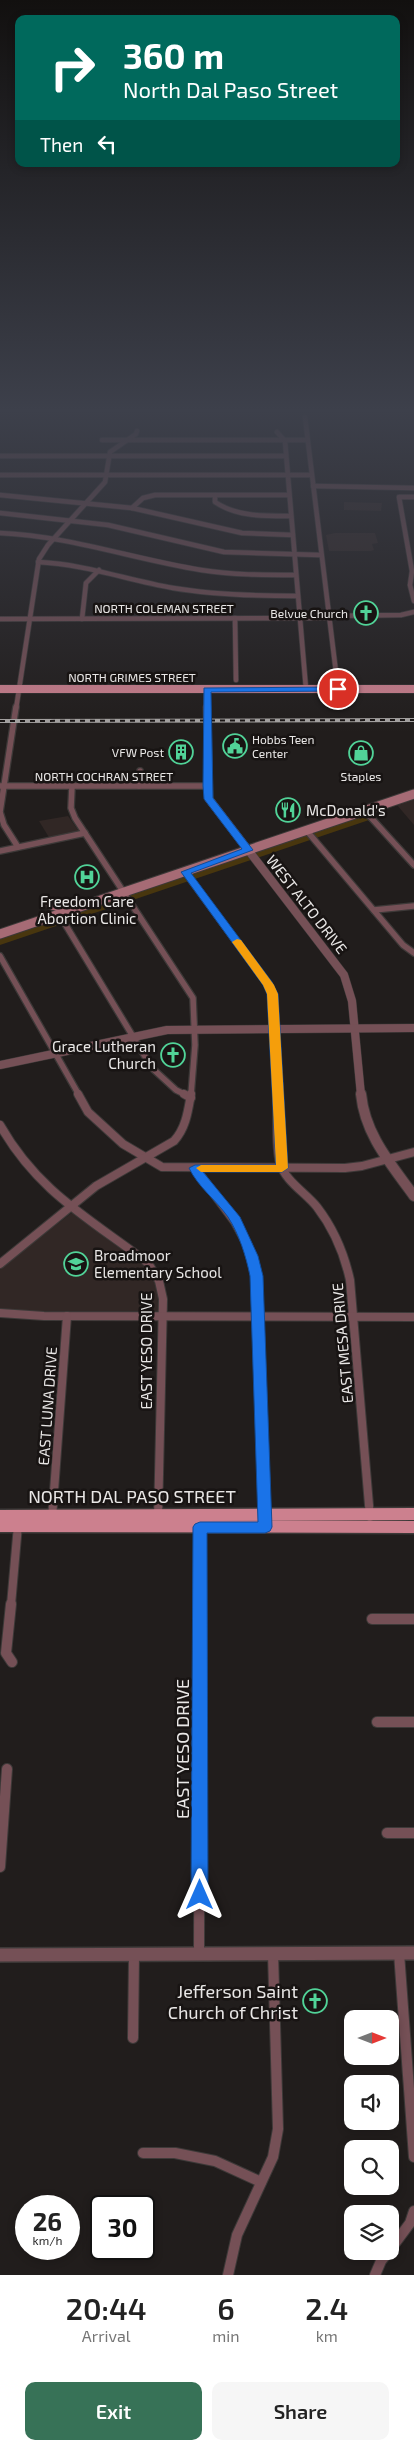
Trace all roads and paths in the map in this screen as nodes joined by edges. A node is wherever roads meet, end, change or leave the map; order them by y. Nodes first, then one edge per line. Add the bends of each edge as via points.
1 (70, 520) edge
2 (71, 520) edge
3 (185, 520) edge
4 (291, 520) edge
5 (316, 520) edge
6 (404, 520) edge
7 (0, 533) edge
8 (293, 535) junction
9 (54, 539) junction
10 (294, 555) junction
11 (320, 555) junction
12 (38, 562) junction
13 (413, 568) edge
14 (100, 570) junction
15 (296, 575) junction
16 (298, 596) junction
17 (414, 601) edge
18 (411, 613) edge
19 (328, 617) junction
20 (30, 618) junction
21 (235, 618) junction
22 (300, 618) junction
23 (0, 619) edge
24 (82, 619) junction
25 (236, 680) dead end
26 (0, 689) edge
27 (18, 689) junction
28 (306, 689) junction
29 (338, 689) junction
30 (414, 689) edge
31 (207, 690) junction
32 (140, 771) dead end
33 (2, 786) edge
34 (72, 786) junction
35 (139, 786) junction
36 (207, 786) junction
37 (414, 794) edge
38 (366, 811) junction
39 (307, 830) junction
40 (85, 833) junction
41 (18, 847) junction
42 (248, 850) junction
43 (0, 851) edge
44 (414, 865) edge
45 (185, 872) junction
46 (124, 892) junction
47 (110, 896) junction
48 (51, 905) dead end
49 (414, 906) edge
50 (374, 910) junction
51 (59, 914) junction
52 (0, 934) edge
53 (414, 953) edge
54 (0, 956) edge
55 (274, 1028) junction
56 (355, 1028) junction
57 (414, 1028) edge
58 (194, 1029) junction
59 (133, 1036) junction
60 (54, 1053) junction
61 (0, 1065) edge
62 (191, 1098) junction
63 (0, 1125) edge
64 (414, 1152) edge
65 (143, 1158) junction
66 (388, 1160) junction
67 (195, 1168) junction
68 (282, 1168) junction
69 (414, 1196) edge
70 (71, 1205) junction
71 (0, 1264) edge
72 (0, 1313) edge
73 (67, 1316) junction
74 (164, 1316) junction
75 (259, 1316) junction
76 (355, 1316) junction
77 (414, 1317) edge
78 (414, 1514) edge
79 (0, 1516) edge
80 (19, 1521) junction
81 (52, 1521) junction
82 (157, 1521) junction
83 (200, 1521) junction
84 (265, 1521) junction
85 (371, 1521) junction
86 (0, 1526) edge
87 (414, 1527) edge
88 (372, 1619) dead end
89 (414, 1619) edge
90 (12, 1662) dead end
91 (377, 1722) dead end
92 (414, 1722) edge
93 (7, 1769) dead end
94 (387, 1832) dead end
95 (414, 1833) edge
96 (0, 1867) edge
97 (273, 1953) junction
98 (399, 1953) junction
99 (414, 1953) edge
100 (0, 1955) edge
101 (134, 1955) junction
102 (199, 1955) junction
103 (133, 2038) dead end
104 (143, 2153) dead end
105 (414, 2157) edge
106 (261, 2182) junction
107 (414, 2211) edge
108 (399, 2238) edge
109 (382, 2260) edge
110 (228, 2275) edge
111 (375, 2275) edge

1 - 9 street
2 - 10 street via 122,528 224,552
3 - 8 street via 236,532
4 - 8 street
5 - 11 street
6 - 13 street
7 - 9 street
8 - 10 street
9 - 12 street
9 - 15 street via 100,545 204,570
10 - 11 street
10 - 15 street
11 - 19 street
12 - 14 street via 70,563
12 - 20 street
13 - 17 street via 410,585
14 - 16 street via 191,591
14 - 24 street via 86,583
15 - 16 street
16 - 22 street
18 - 19 street, NORTH COLEMAN STREET
19 - 22 street, NORTH COLEMAN STREET
19 - 29 street
20 - 23 street, NORTH COLEMAN STREET
20 - 24 street, NORTH COLEMAN STREET
20 - 27 street
21 - 22 street, NORTH COLEMAN STREET
21 - 24 street, NORTH COLEMAN STREET
21 - 25 street
22 - 28 street
26 - 27 main road, NORTH GRIMES STREET
27 - 31 main road, NORTH GRIMES STREET
27 - 33 street
28 - 29 main road, NORTH GRIMES STREET
28 - 31 main road, NORTH GRIMES STREET
29 - 30 main road, NORTH GRIMES STREET
31 - 36 street, WEST ALTO DRIVE
32 - 35 street
33 - 34 street, NORTH COCHRAN STREET
33 - 41 street via 1,818
34 - 35 street, NORTH COCHRAN STREET
34 - 40 street via 71,808
35 - 36 street, NORTH COCHRAN STREET
36 - 42 street, WEST ALTO DRIVE via 213,806
37 - 38 main road
38 - 39 main road
38 - 44 street
39 - 42 main road
39 - 50 street
40 - 41 street
40 - 46 street
41 - 43 street
42 - 45 main road
42 - 56 street, WEST ALTO DRIVE via 344,975 352,1001
45 - 46 main road
45 - 55 street via 268,985 274,1002
46 - 47 main road
46 - 58 street via 190,992 195,1005
47 - 48 main road via 97,896 63,907
47 - 51 main road
49 - 50 street
50 - 53 street via 403,945
51 - 52 main road
51 - 59 street
54 - 60 street
55 - 56 street
55 - 58 street
55 - 68 street
56 - 57 street
56 - 66 street via 363,1111 372,1135
58 - 59 street
58 - 62 street
59 - 60 street
59 - 62 street via 152,1068 176,1090
60 - 61 street
60 - 65 street via 88,1112 106,1131
62 - 65 street via 187,1120 179,1134 166,1146
63 - 70 street, EAST YESO DRIVE via 18,1157 34,1176
64 - 66 street
65 - 67 street via 162,1167
65 - 70 street via 111,1175
66 - 68 street via 354,1167
66 - 69 street
67 - 68 street
67 - 75 street via 234,1217 244,1237 257,1276
68 - 76 street, EAST MESA DRIVE via 335,1233 349,1273
70 - 71 street
70 - 74 street, EAST YESO DRIVE via 148,1264 162,1288
72 - 73 street
73 - 74 street
73 - 81 street, EAST LUNA DRIVE
74 - 75 street
74 - 82 street, EAST YESO DRIVE
75 - 76 street
75 - 84 street
76 - 77 street
76 - 85 street, EAST MESA DRIVE
78 - 85 main road, NORTH DAL PASO STREET
79 - 80 main road, NORTH DAL PASO STREET
80 - 81 main road, NORTH DAL PASO STREET
80 - 86 main road, NORTH DAL PASO STREET
80 - 90 street via 6,1653
81 - 82 main road, NORTH DAL PASO STREET
82 - 83 main road, NORTH DAL PASO STREET
83 - 84 main road, NORTH DAL PASO STREET
83 - 102 street, EAST YESO DRIVE
84 - 85 main road, NORTH DAL PASO STREET
85 - 87 main road, NORTH DAL PASO STREET
88 - 89 street
91 - 92 street
93 - 96 street
94 - 95 street
97 - 98 street
97 - 102 street
97 - 106 street via 278,2129 273,2157
98 - 99 street
98 - 105 street
100 - 101 street
101 - 102 street
101 - 103 street
104 - 106 street via 175,2153 216,2161
106 - 110 street via 237,2235
107 - 108 street
109 - 111 street

